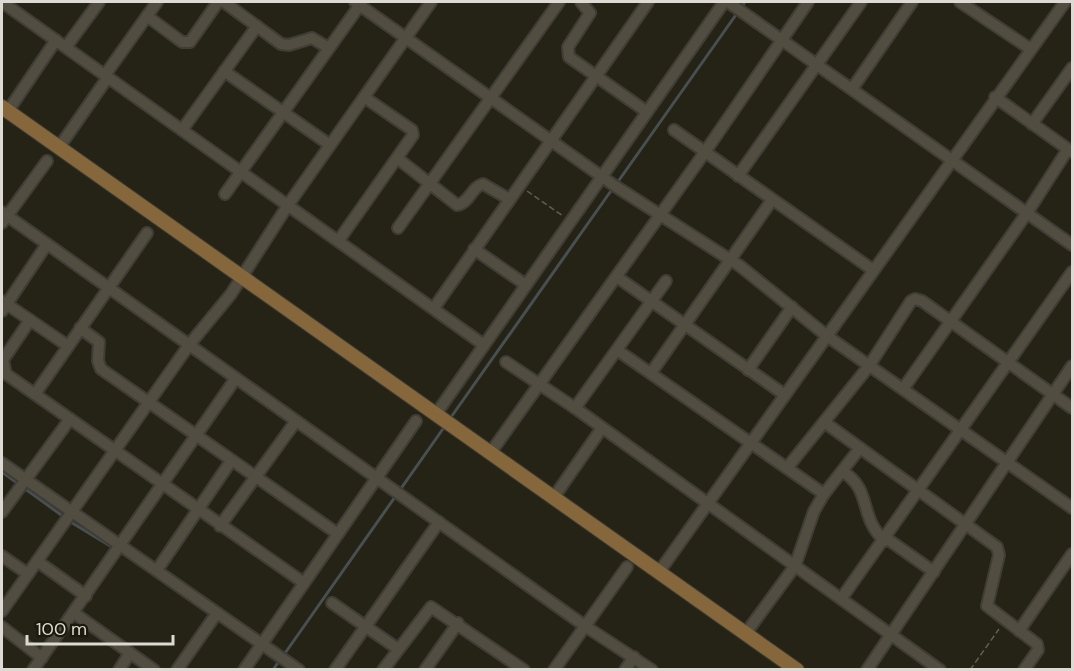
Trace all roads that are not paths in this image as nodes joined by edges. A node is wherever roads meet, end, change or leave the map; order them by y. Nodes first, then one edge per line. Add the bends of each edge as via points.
1 (2, 2) edge
2 (99, 2) edge
3 (157, 2) edge
4 (218, 2) edge
5 (224, 2) edge
6 (431, 2) edge
7 (559, 2) edge
8 (581, 2) edge
9 (648, 2) edge
10 (726, 2) edge
11 (808, 2) edge
12 (861, 2) edge
13 (912, 2) edge
14 (960, 2) edge
15 (1065, 2) edge
16 (359, 3) edge
17 (147, 16) junction
18 (256, 26) junction
19 (405, 38) junction
20 (781, 39) junction
21 (56, 40) junction
22 (66, 47) junction
23 (327, 47) junction
24 (1029, 48) junction
25 (817, 64) junction
26 (1072, 68) edge
27 (224, 71) junction
28 (106, 76) junction
29 (596, 77) junction
30 (852, 89) junction
31 (364, 97) junction
32 (491, 98) junction
33 (995, 98) junction
34 (5, 109) edge
35 (647, 112) junction
36 (282, 113) junction
37 (1032, 124) junction
38 (182, 130) junction
39 (674, 130) dead end
40 (551, 141) junction
41 (330, 145) junction
42 (60, 146) junction
43 (1070, 151) edge
44 (705, 152) junction
45 (397, 158) junction
46 (952, 159) junction
47 (47, 161) dead end
48 (242, 172) junction
49 (738, 176) junction
50 (602, 177) junction
51 (429, 184) junction
52 (225, 194) dead end
53 (509, 199) junction
54 (772, 200) junction
55 (288, 205) junction
56 (1027, 213) junction
57 (660, 216) junction
58 (3, 217) edge
59 (398, 228) dead end
60 (147, 232) dead end
61 (339, 240) junction
62 (47, 244) junction
63 (1072, 245) edge
64 (474, 249) junction
65 (730, 260) junction
66 (873, 270) junction
67 (1072, 272) edge
68 (244, 276) junction
69 (617, 277) junction
70 (666, 281) dead end
71 (526, 285) junction
72 (108, 287) junction
73 (651, 302) junction
74 (3, 305) edge
75 (792, 307) junction
76 (434, 308) junction
77 (30, 320) junction
78 (951, 322) junction
79 (684, 325) junction
80 (80, 328) junction
81 (827, 336) junction
82 (189, 345) junction
83 (484, 345) junction
84 (68, 346) junction
85 (617, 350) junction
86 (506, 362) dead end
87 (1010, 363) junction
88 (869, 366) junction
89 (1072, 366) edge
90 (748, 370) junction
91 (651, 373) junction
92 (236, 378) junction
93 (540, 383) junction
94 (903, 389) junction
95 (34, 394) junction
96 (1054, 394) junction
97 (785, 395) junction
98 (148, 403) junction
99 (575, 408) junction
100 (1072, 408) edge
101 (440, 416) junction
102 (70, 419) junction
103 (296, 421) junction
104 (417, 421) dead end
105 (824, 423) junction
106 (602, 428) junction
107 (961, 431) junction
108 (195, 436) junction
109 (750, 444) junction
110 (860, 448) junction
111 (114, 451) junction
112 (491, 452) junction
113 (231, 461) junction
114 (2, 463) edge
115 (1007, 463) junction
116 (787, 468) junction
117 (842, 471) junction
118 (377, 476) junction
119 (255, 478) junction
120 (25, 479) junction
121 (161, 484) junction
122 (920, 490) junction
123 (824, 494) junction
124 (554, 498) junction
125 (706, 504) junction
126 (1072, 508) edge
127 (197, 510) junction
128 (72, 511) junction
129 (2, 512) edge
130 (439, 522) junction
131 (967, 523) junction
132 (220, 526) junction
133 (338, 534) junction
134 (886, 539) junction
135 (121, 544) junction
136 (1072, 554) edge
137 (2, 556) edge
138 (37, 561) junction
139 (795, 566) junction
140 (627, 567) dead end
141 (157, 570) junction
142 (659, 572) junction
143 (934, 572) junction
144 (28, 574) junction
145 (304, 583) junction
146 (86, 596) junction
147 (841, 599) junction
148 (332, 603) dead end
149 (2, 612) edge
150 (74, 613) junction
151 (217, 613) junction
152 (458, 623) junction
153 (585, 626) junction
154 (2, 627) edge
155 (366, 627) junction
156 (1019, 631) junction
157 (747, 633) junction
158 (891, 635) junction
159 (262, 644) junction
160 (398, 649) junction
161 (130, 653) junction
162 (634, 657) junction
163 (42, 658) junction
164 (33, 669) edge
165 (119, 669) edge
166 (154, 669) edge
167 (177, 669) edge
168 (243, 669) edge
169 (299, 669) edge
170 (335, 669) edge
171 (383, 669) edge
172 (425, 669) edge
173 (524, 669) edge
174 (554, 669) edge
175 (625, 669) edge
176 (652, 669) edge
177 (797, 669) edge
178 (867, 669) edge
179 (940, 669) edge
180 (1024, 669) edge

1 - 21 street
2 - 22 street
3 - 17 street
4 - 17 street via 190,42 182,42
5 - 18 street
6 - 19 street
7 - 32 street
8 - 29 street via 590,13 567,53
9 - 29 street
10 - 20 street
10 - 35 street
11 - 20 street
12 - 25 street
13 - 30 street
14 - 24 street
15 - 24 street
16 - 19 street
16 - 23 street
17 - 28 street
18 - 23 street via 285,45 312,38
18 - 27 street
19 - 31 street
19 - 32 street
20 - 25 street
20 - 44 street
21 - 22 street
21 - 34 street
22 - 28 street
23 - 36 street
24 - 33 street
25 - 30 street
25 - 49 street
26 - 37 street
27 - 36 street
27 - 38 street
28 - 38 street
28 - 42 street
29 - 35 street
29 - 40 street
30 - 46 street
31 - 41 street
31 - 45 street via 413,132
32 - 40 street
32 - 51 street
33 - 37 street
33 - 46 street
34 - 42 main road
35 - 50 street
36 - 41 street
36 - 48 street
37 - 43 street
38 - 48 street
39 - 44 street
40 - 50 street
40 - 53 street
41 - 55 street
42 - 68 main road
43 - 56 street
44 - 49 street
44 - 57 street
45 - 51 street
45 - 61 street
46 - 56 street
46 - 66 street
47 - 58 street
48 - 52 street
48 - 55 street
49 - 54 street
50 - 57 street
50 - 71 street
51 - 53 street via 457,205 483,184
51 - 59 street
53 - 64 street
54 - 65 street
54 - 66 street
55 - 61 street
55 - 68 street
56 - 63 street
56 - 78 street
57 - 65 street
57 - 69 street
58 - 62 street
60 - 72 street
61 - 76 street
62 - 72 street
62 - 74 street
64 - 71 street
64 - 76 street
65 - 75 street
65 - 79 street
66 - 81 street
67 - 87 street
68 - 82 street
68 - 101 main road
69 - 73 street
69 - 93 street
70 - 73 street
71 - 83 street
72 - 80 street
72 - 82 street
73 - 79 street
73 - 85 street
74 - 77 street
75 - 81 street
75 - 90 street
76 - 83 street
77 - 84 street
77 - 95 street via 2,367
78 - 87 street
78 - 88 street via 922,301 911,301
78 - 94 street
79 - 90 street
79 - 91 street
80 - 84 street
80 - 98 street via 99,342 101,369
81 - 88 street
81 - 97 street
82 - 92 street
82 - 98 street
83 - 101 street
84 - 95 street
85 - 91 street
85 - 99 street
86 - 93 street
87 - 96 street
87 - 107 street
88 - 94 street
88 - 105 street
89 - 96 street
90 - 97 street
91 - 109 street
92 - 103 street
92 - 108 street
93 - 99 street
93 - 112 street
94 - 107 street
95 - 102 street
96 - 100 street
96 - 115 street
97 - 109 street
98 - 108 street
98 - 111 street
99 - 106 street
101 - 112 main road
102 - 111 street
102 - 120 street
103 - 118 street
103 - 119 street
104 - 118 street
105 - 110 street
105 - 116 street
106 - 124 street
106 - 125 street
107 - 115 street
107 - 122 street
108 - 113 street
108 - 121 street
109 - 116 street
109 - 125 street
110 - 117 street
110 - 122 street
111 - 121 street
111 - 128 street
112 - 124 main road
113 - 119 street
113 - 127 street
114 - 120 street
115 - 126 street
115 - 131 street
116 - 123 street
117 - 123 street
117 - 134 street via 859,485 869,523
118 - 130 street
118 - 133 street
119 - 132 street
119 - 133 street
120 - 128 street
120 - 129 street
121 - 127 street
121 - 135 street
122 - 131 street
122 - 134 street
123 - 139 street via 807,526
124 - 142 main road
125 - 139 street
125 - 142 street
127 - 132 street
127 - 141 street
128 - 135 street
128 - 138 street
130 - 153 street
130 - 155 street
131 - 143 street
131 - 156 street via 998,550 987,606
132 - 145 street
133 - 145 street
134 - 143 street
134 - 147 street
135 - 141 street
135 - 146 street
136 - 156 street
137 - 144 street
138 - 144 street
138 - 146 street
139 - 147 street
139 - 157 street
140 - 153 street
141 - 151 street
142 - 157 main road
143 - 158 street
144 - 149 street
145 - 159 street
146 - 150 street
147 - 158 street
148 - 155 street
150 - 161 street
150 - 163 street
151 - 159 street
151 - 167 street
152 - 160 street via 431,607
152 - 172 street
152 - 173 street
153 - 162 street
153 - 174 street
154 - 163 street
155 - 160 street
155 - 170 street
156 - 180 street via 1038,646
157 - 177 main road
158 - 178 street
158 - 179 street
159 - 168 street
159 - 169 street
160 - 171 street
161 - 165 street
161 - 166 street
162 - 175 street
162 - 176 street
163 - 164 street

